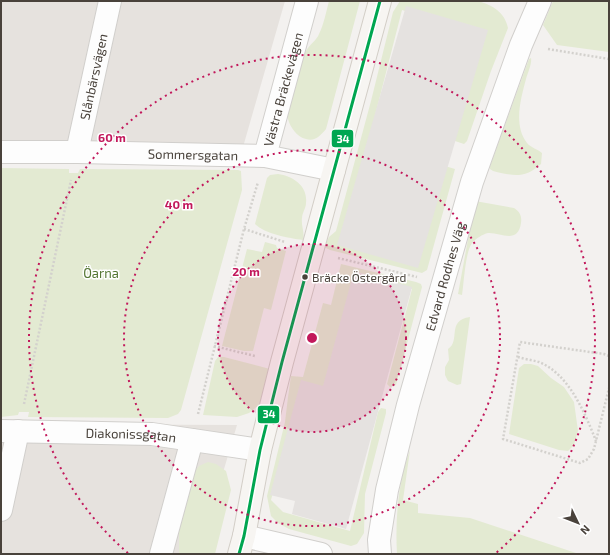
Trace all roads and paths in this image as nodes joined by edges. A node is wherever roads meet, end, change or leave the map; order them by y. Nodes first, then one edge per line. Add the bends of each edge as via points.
1 (110, 1) edge
2 (307, 1) edge
3 (380, 1) edge
4 (533, 3) edge
5 (521, 45) junction
6 (609, 59) edge
7 (1, 152) edge
8 (77, 152) junction
9 (266, 156) junction
10 (334, 170) junction
11 (244, 230) junction
12 (313, 250) junction
13 (442, 283) junction
14 (609, 356) edge
15 (518, 357) junction
16 (609, 388) edge
17 (10, 431) edge
18 (192, 440) junction
19 (596, 441) junction
20 (260, 450) junction
21 (1, 510) edge
22 (241, 545) edge
23 (160, 554) edge
24 (321, 554) edge
25 (380, 554) edge

1 - 8 street, Slånbärsvägen
2 - 9 street, Västra Bräckevägen
3 - 10 street
4 - 5 street, Edvard Rodhes Väg
5 - 6 path
5 - 13 street, Edvard Rodhes Väg via 472,182
7 - 8 street, Sommersgatan
8 - 9 street, Sommersgatan
8 - 17 path
9 - 10 street, Västra Bräckevägen
9 - 11 path
10 - 12 street
11 - 12 path
11 - 18 path
12 - 13 path
12 - 20 street
13 - 25 street, Edvard Rodhes Väg via 387,490
14 - 15 path via 520,342
15 - 19 path via 540,362 563,380 576,398
15 - 19 path via 503,439 580,463 588,459
16 - 19 path
17 - 18 street, Diakonissgatan via 152,434
17 - 21 street
18 - 20 street, Diakonissgatan
18 - 23 street
20 - 22 street
22 - 24 street

